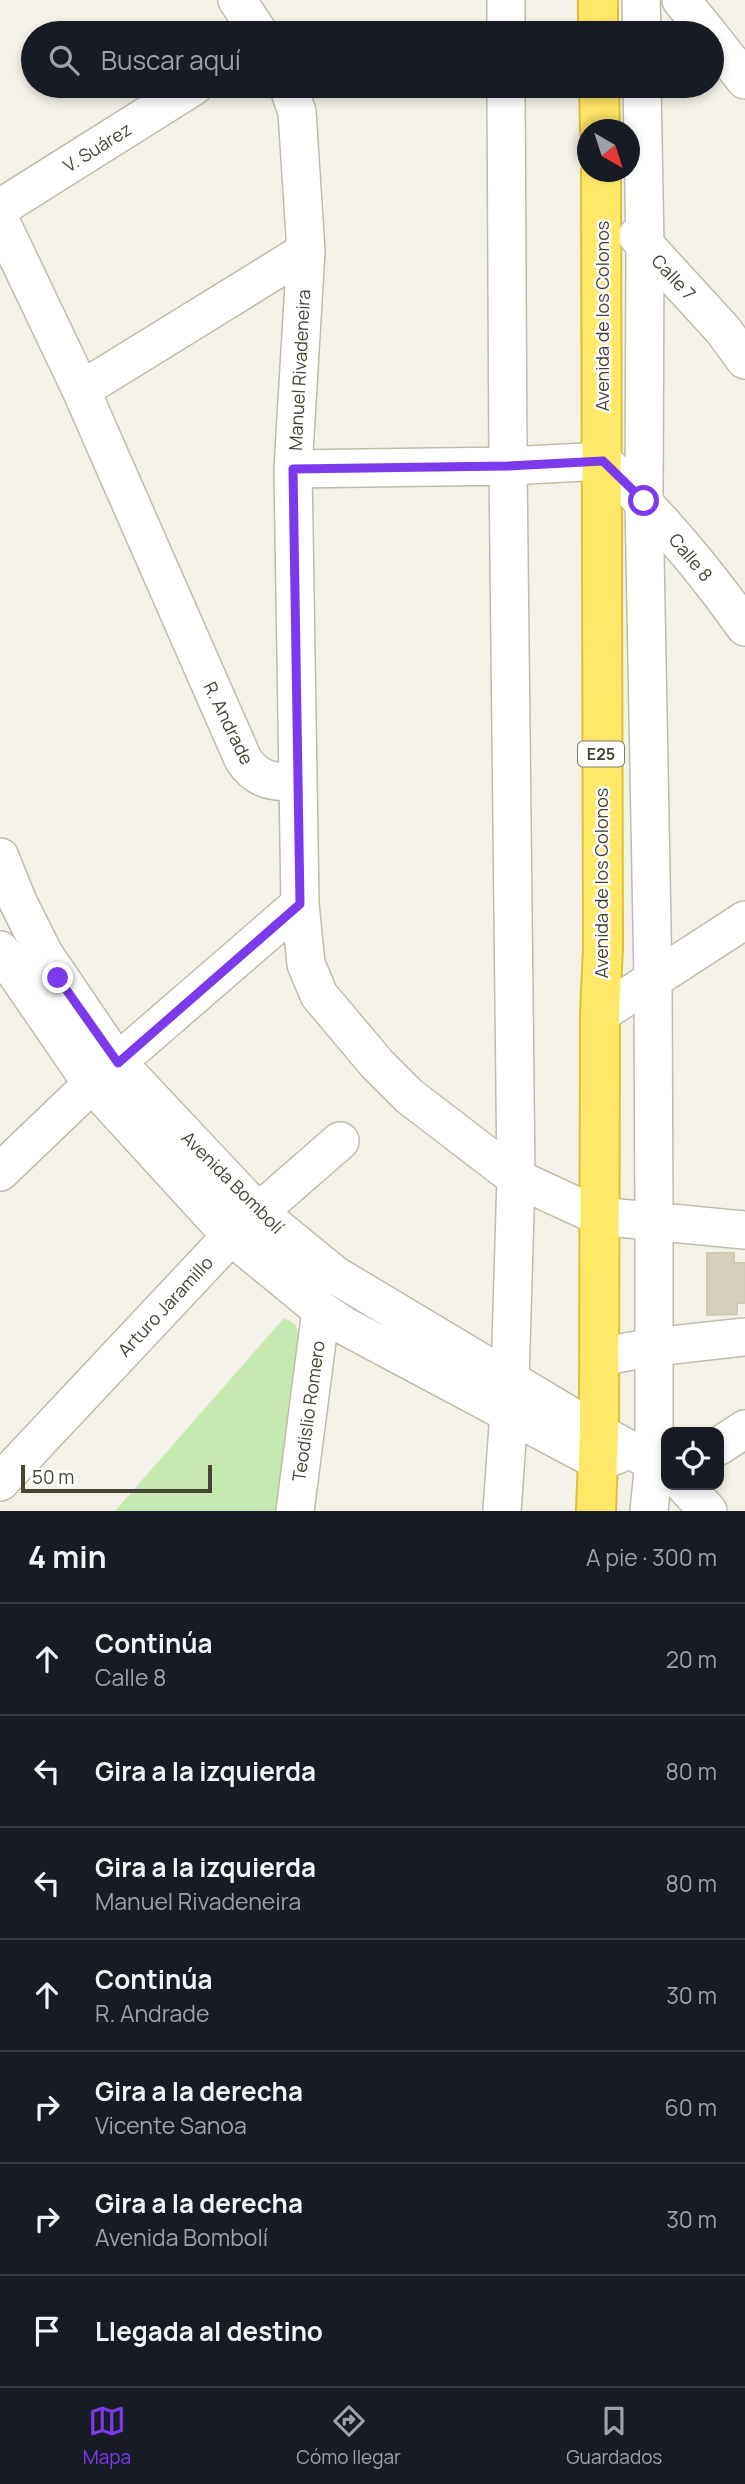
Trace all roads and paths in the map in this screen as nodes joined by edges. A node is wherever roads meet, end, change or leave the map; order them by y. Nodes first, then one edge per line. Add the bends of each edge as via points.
1 (237, 0) edge
2 (506, 0) edge
3 (598, 0) edge
4 (641, 0) edge
5 (681, 0) edge
6 (251, 21) edge
7 (506, 21) edge
8 (598, 21) edge
9 (642, 21) edge
10 (698, 21) edge
11 (724, 53) edge
12 (745, 80) edge
13 (175, 98) edge
14 (292, 98) edge
15 (506, 98) edge
16 (600, 98) edge
17 (642, 98) edge
18 (600, 119) edge
19 (602, 183) edge
20 (0, 208) edge
21 (0, 220) edge
22 (645, 246) junction
23 (306, 251) junction
24 (734, 322) edge
25 (745, 360) edge
26 (81, 390) junction
27 (603, 461) junction
28 (508, 466) junction
29 (293, 469) junction
30 (644, 501) junction
31 (745, 627) edge
32 (297, 782) junction
33 (0, 857) edge
34 (300, 904) junction
35 (745, 920) edge
36 (0, 950) edge
37 (653, 980) junction
38 (600, 1014) junction
39 (105, 1074) junction
40 (340, 1141) dead end
41 (0, 1172) edge
42 (516, 1178) junction
43 (258, 1212) junction
44 (598, 1216) junction
45 (654, 1222) junction
46 (745, 1230) edge
47 (231, 1236) junction
48 (321, 1310) junction
49 (745, 1337) edge
50 (654, 1347) junction
51 (599, 1357) junction
52 (509, 1395) junction
53 (745, 1429) edge
54 (724, 1443) edge
55 (630, 1455) edge
56 (0, 1482) edge
57 (689, 1490) edge
58 (295, 1511) edge
59 (502, 1511) edge
60 (596, 1511) edge
61 (649, 1511) edge
62 (708, 1511) edge

1 - 6 street
2 - 7 street
3 - 8 highway
4 - 9 street
5 - 10 street
11 - 12 street
13 - 20 street, V. Suárez
14 - 23 street, Manuel Rivadeneira
15 - 28 street
16 - 18 highway
17 - 22 street
19 - 22 street, Calle 7
19 - 27 highway, Avenida de los Colonos / E25
21 - 26 street, R. Andrade
22 - 24 street, Calle 7
22 - 30 street
23 - 26 street
23 - 29 street, Manuel Rivadeneira
24 - 25 street, Calle 7
26 - 32 street, R. Andrade via 243,759 270,782
27 - 28 street
27 - 30 street, Calle 8
27 - 38 highway, Avenida de los Colonos / E25
28 - 29 street
28 - 42 street
29 - 32 street, Manuel Rivadeneira
30 - 31 street, Calle 8
30 - 37 street
32 - 34 street
33 - 39 street, Avenida Bombolí
34 - 39 street
34 - 42 street via 306,964 319,995 409,1096
35 - 37 street
36 - 39 street, Avenida Bombolí
37 - 38 street
37 - 45 street
38 - 44 highway, Avenida de los Colonos / E25
39 - 41 street
39 - 43 street, Avenida Bombolí
39 - 47 street, Avenida Bombolí
40 - 43 street, Arturo Jaramillo
42 - 44 street
42 - 52 street
43 - 47 street, Arturo Jaramillo
43 - 52 street, Avenida Bombolí via 335,1275
44 - 45 street
44 - 51 highway, Avenida de los Colonos / E25
45 - 46 street
45 - 50 street
47 - 48 street, Avenida Bombolí
47 - 56 street, Arturo Jaramillo
48 - 52 street, Avenida Bombolí via 343,1325
48 - 58 street, Teodislio Romero
49 - 50 street
50 - 51 street
50 - 55 street
51 - 55 highway, Avenida de los Colonos / E25
52 - 55 street, Avenida Bombolí
52 - 59 street
53 - 54 street
55 - 60 highway, Avenida de los Colonos / E25
55 - 61 street
57 - 62 street

